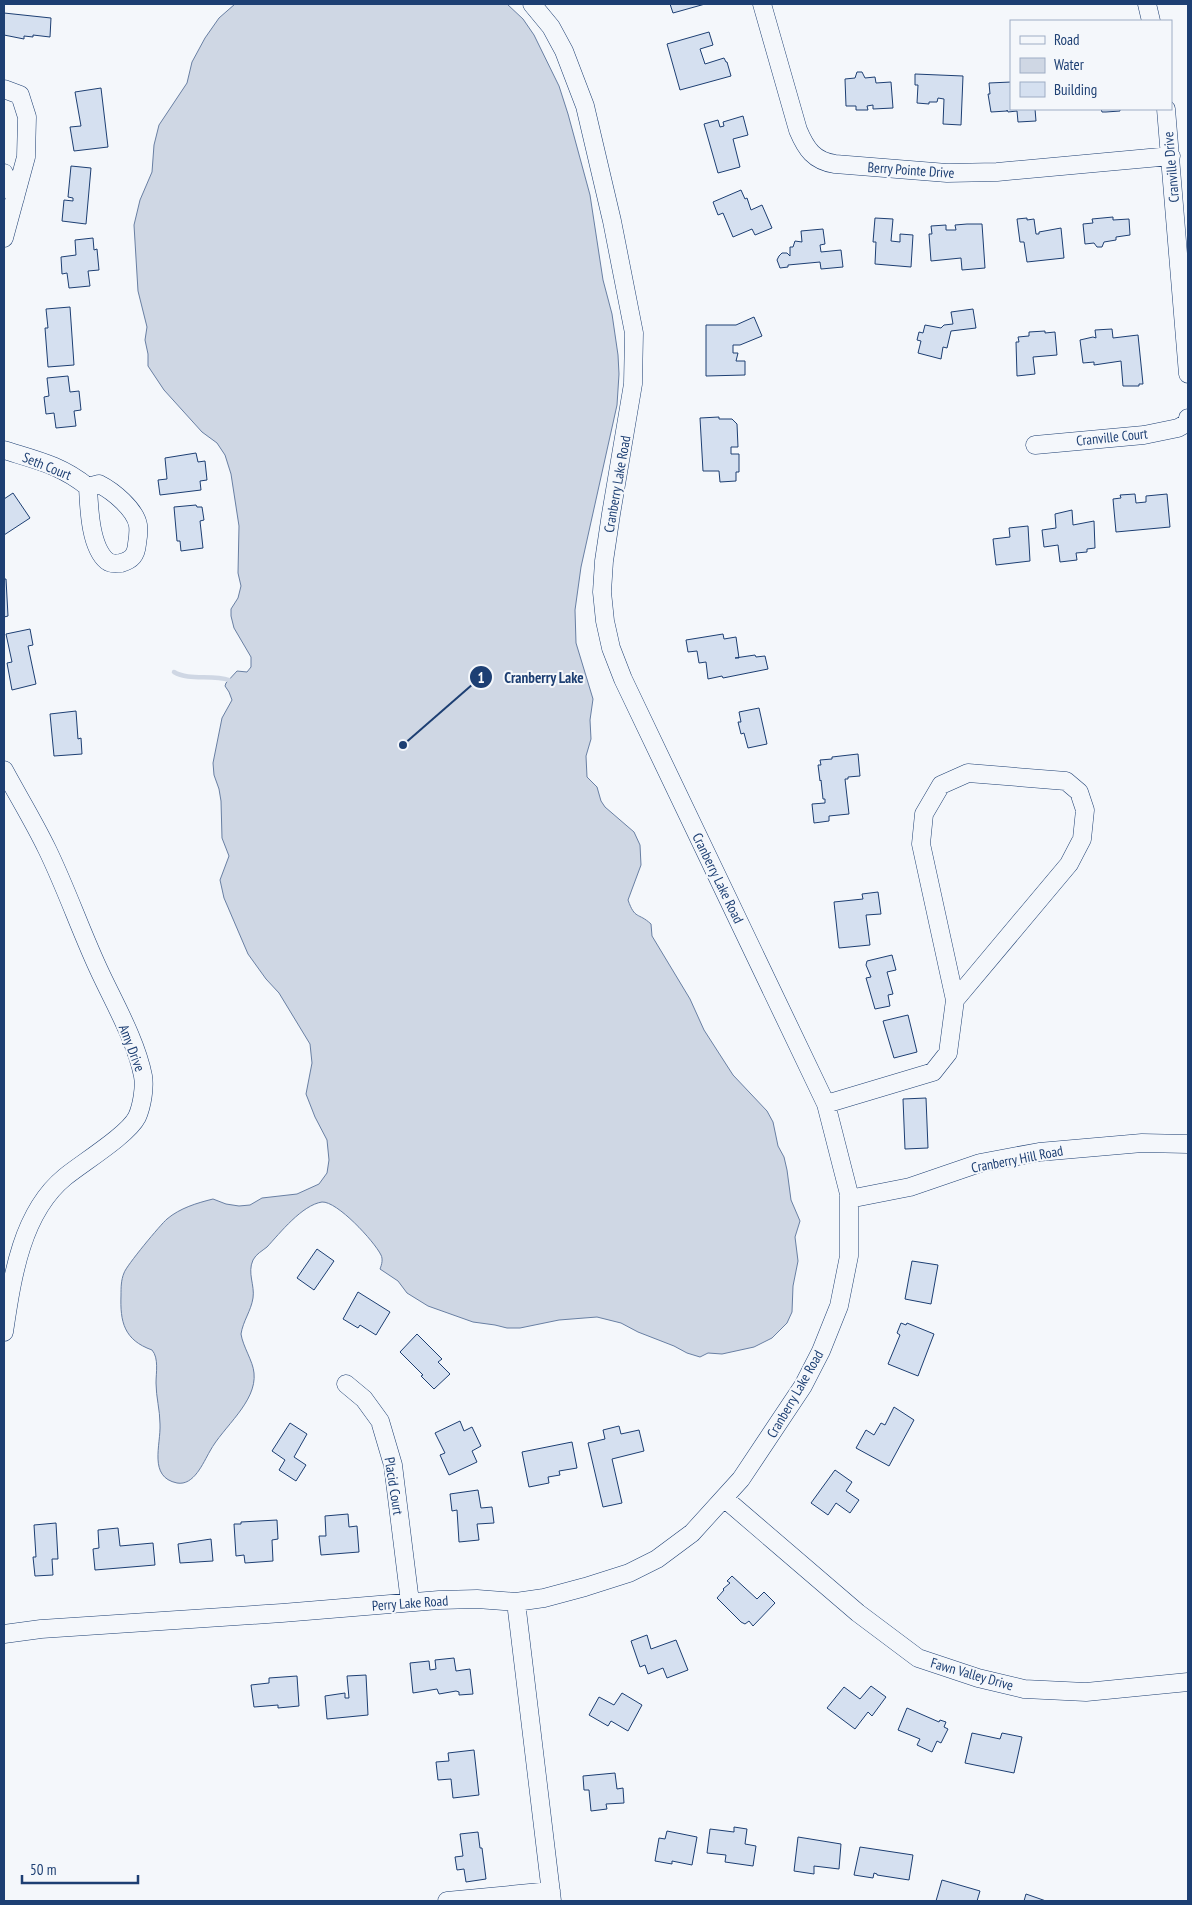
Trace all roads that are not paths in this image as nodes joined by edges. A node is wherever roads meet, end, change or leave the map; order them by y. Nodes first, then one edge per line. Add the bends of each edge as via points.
1 (532, 4) edge
2 (762, 4) edge
3 (1147, 4) edge
4 (1151, 20) edge
5 (4, 89) edge
6 (1166, 110) edge
7 (1171, 156) junction
8 (4, 172) edge
9 (15, 198) junction
10 (4, 238) edge
11 (1188, 374) edge
12 (1188, 420) edge
13 (1035, 445) dead end
14 (4, 450) edge
15 (88, 487) dead end
16 (4, 770) edge
17 (955, 1000) junction
18 (826, 1104) junction
19 (1188, 1144) edge
20 (849, 1199) junction
21 (10, 1267) edge
22 (4, 1332) edge
23 (346, 1384) dead end
24 (724, 1498) junction
25 (410, 1602) junction
26 (516, 1602) junction
27 (4, 1634) edge
28 (1188, 1682) edge
29 (551, 1896) edge
30 (447, 1901) edge

1 - 18 street, Cranberry Lake Road via 551,27 564,51 585,106 634,333 633,384 604,561 604,621 611,648
2 - 7 street, Berry Pointe Drive via 798,130 806,148 822,161 957,173
3 - 4 street
5 - 9 street via 20,95 27,117 26,157
6 - 7 street, Cranville Drive
7 - 11 street, Cranville Drive
8 - 9 street
9 - 10 street
12 - 13 street, Cranville Court via 1178,428 1144,434
14 - 15 street, Seth Court via 57,467
16 - 21 street, Amy Drive via 47,849 133,1044 143,1077 136,1118 118,1138 63,1179 41,1205
17 - 17 street via 921,844 924,814 941,785 968,773 1066,781 1079,792 1085,810 1082,839 1070,864
17 - 18 street via 948,1053 933,1072
18 - 20 street, Cranberry Lake Road
19 - 20 street, Cranberry Hill Road via 1142,1143 1038,1152 980,1164 910,1187
20 - 24 street, Cranberry Lake Road via 849,1256 839,1306 821,1351 775,1430
21 - 22 street, Amy Drive via 11,1286
23 - 25 street, Placid Court via 364,1399 380,1421 393,1465
24 - 26 street, Cranberry Lake Road via 692,1533 657,1559 629,1573 544,1598
24 - 28 street, Fawn Valley Drive via 858,1613 918,1658 1024,1689 1086,1692
25 - 26 street, Perry Lake Road via 477,1599
25 - 27 street, Perry Lake Road
26 - 29 street
29 - 30 street

